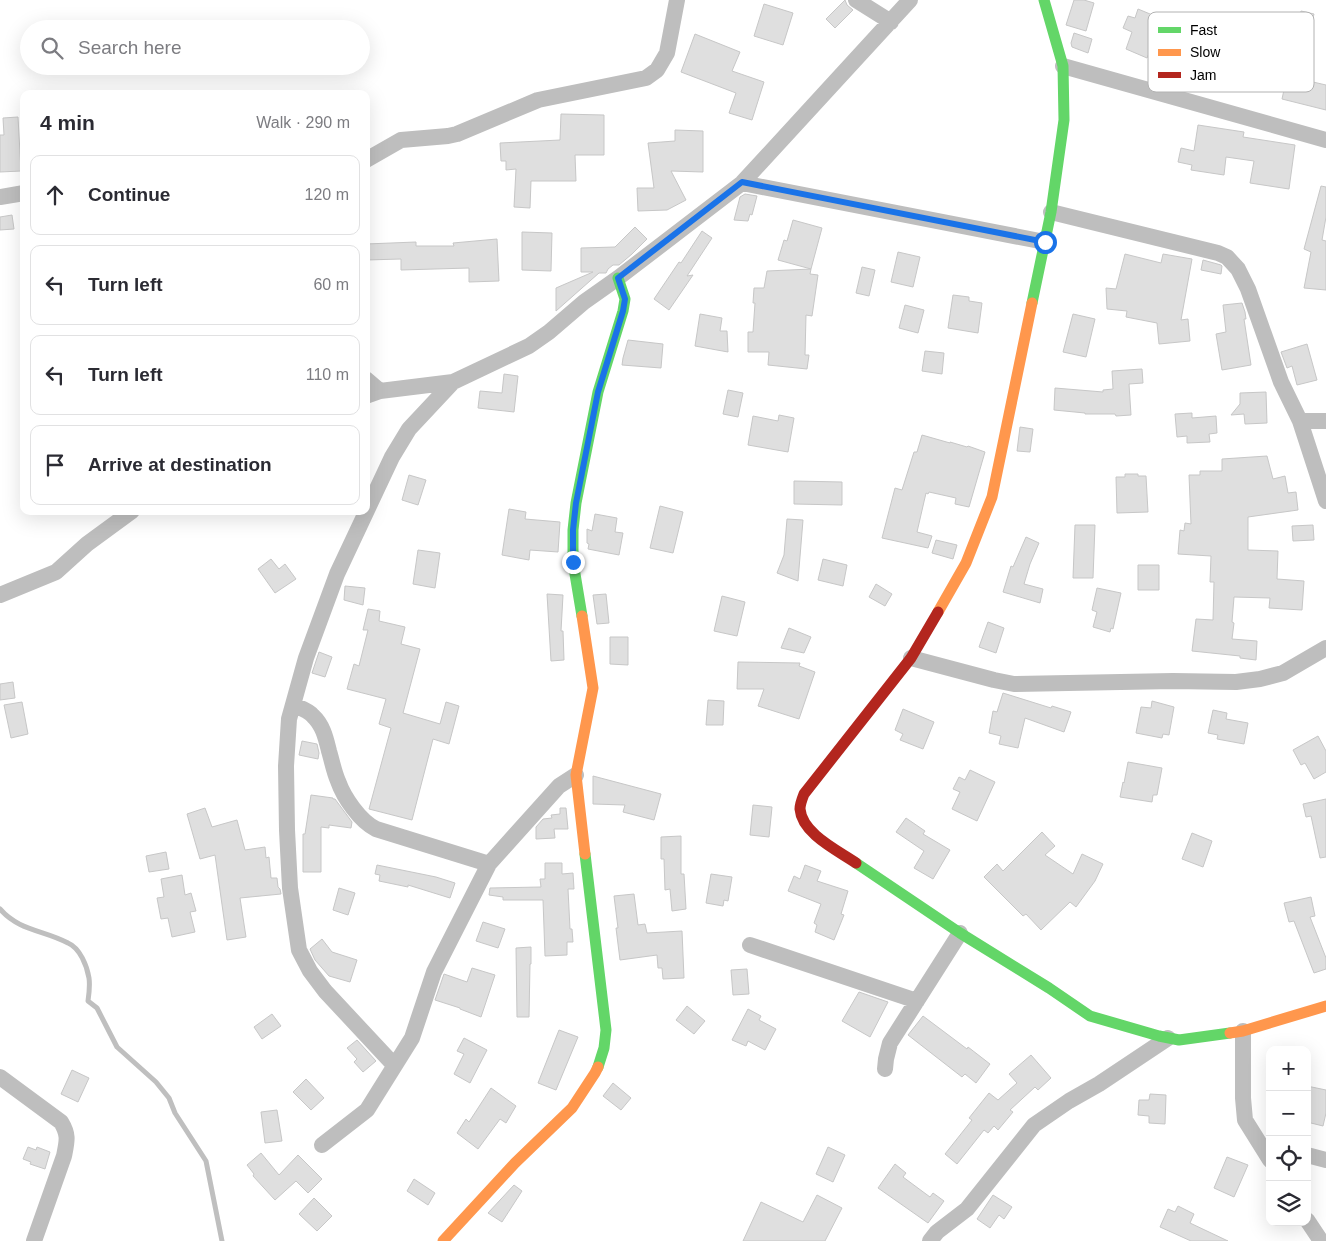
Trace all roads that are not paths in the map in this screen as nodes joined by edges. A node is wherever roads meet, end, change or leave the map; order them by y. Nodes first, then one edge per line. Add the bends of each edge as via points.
1 (677, 0) edge
2 (856, 0) edge
3 (910, 0) edge
4 (1044, 0) edge
5 (891, 22) junction
6 (1063, 66) junction
7 (1148, 90) edge
8 (1155, 92) edge
9 (1326, 140) edge
10 (370, 158) edge
11 (742, 182) junction
12 (20, 194) edge
13 (0, 198) edge
14 (1050, 212) junction
15 (1045, 242) junction
16 (618, 278) junction
17 (453, 382) junction
18 (373, 394) edge
19 (1300, 421) junction
20 (1326, 421) edge
21 (1326, 501) edge
22 (370, 504) edge
23 (127, 515) edge
24 (365, 515) edge
25 (0, 595) edge
26 (1326, 648) edge
27 (911, 658) junction
28 (293, 705) junction
29 (576, 775) junction
30 (489, 864) junction
31 (960, 933) junction
32 (750, 945) dead end
33 (917, 1000) junction
34 (1326, 1006) edge
35 (1243, 1031) junction
36 (1168, 1038) junction
37 (394, 1066) junction
38 (885, 1069) dead end
39 (0, 1077) edge
40 (1264, 1144) edge
41 (322, 1145) dead end
42 (1311, 1156) edge
43 (1326, 1160) edge
44 (1311, 1226) edge
45 (34, 1241) edge
46 (443, 1241) edge
47 (930, 1241) edge
48 (1321, 1241) edge

1 - 10 street via 663,62 646,78 538,100 465,132 401,140
2 - 5 street
3 - 5 street
4 - 6 street
5 - 11 street
6 - 7 street
6 - 14 street via 1064,120
8 - 9 street
11 - 15 street
11 - 16 street
12 - 13 street
14 - 15 street
14 - 19 street via 1227,257 1248,288 1281,382
15 - 27 street via 992,497 966,563
16 - 17 street via 529,346
16 - 29 street via 625,299 623,311 598,392 573,530 573,562 593,688
17 - 18 street
17 - 22 street via 410,429 392,457
19 - 20 street
19 - 21 street
23 - 25 street via 56,572
24 - 28 street via 337,574 306,658
26 - 27 street via 1283,673 1236,682 1014,684
27 - 31 street via 804,794 800,805 802,817 812,833
28 - 30 street via 309,712 320,725 338,782 357,814 368,825
28 - 37 street via 286,766 287,820 290,888 298,950 325,991
29 - 30 street via 559,786
29 - 46 street via 606,1030 604,1048 595,1073 572,1108 515,1163
30 - 37 street via 434,972 412,1038
31 - 33 street
31 - 36 street via 1090,1016
32 - 33 street
33 - 38 street via 890,1043
34 - 35 street
35 - 36 street via 1179,1040
35 - 40 street via 1245,1120
36 - 47 street via 1034,1125 967,1209
37 - 41 street via 367,1110
39 - 45 street via 66,1129 64,1156
42 - 43 street
44 - 48 street

